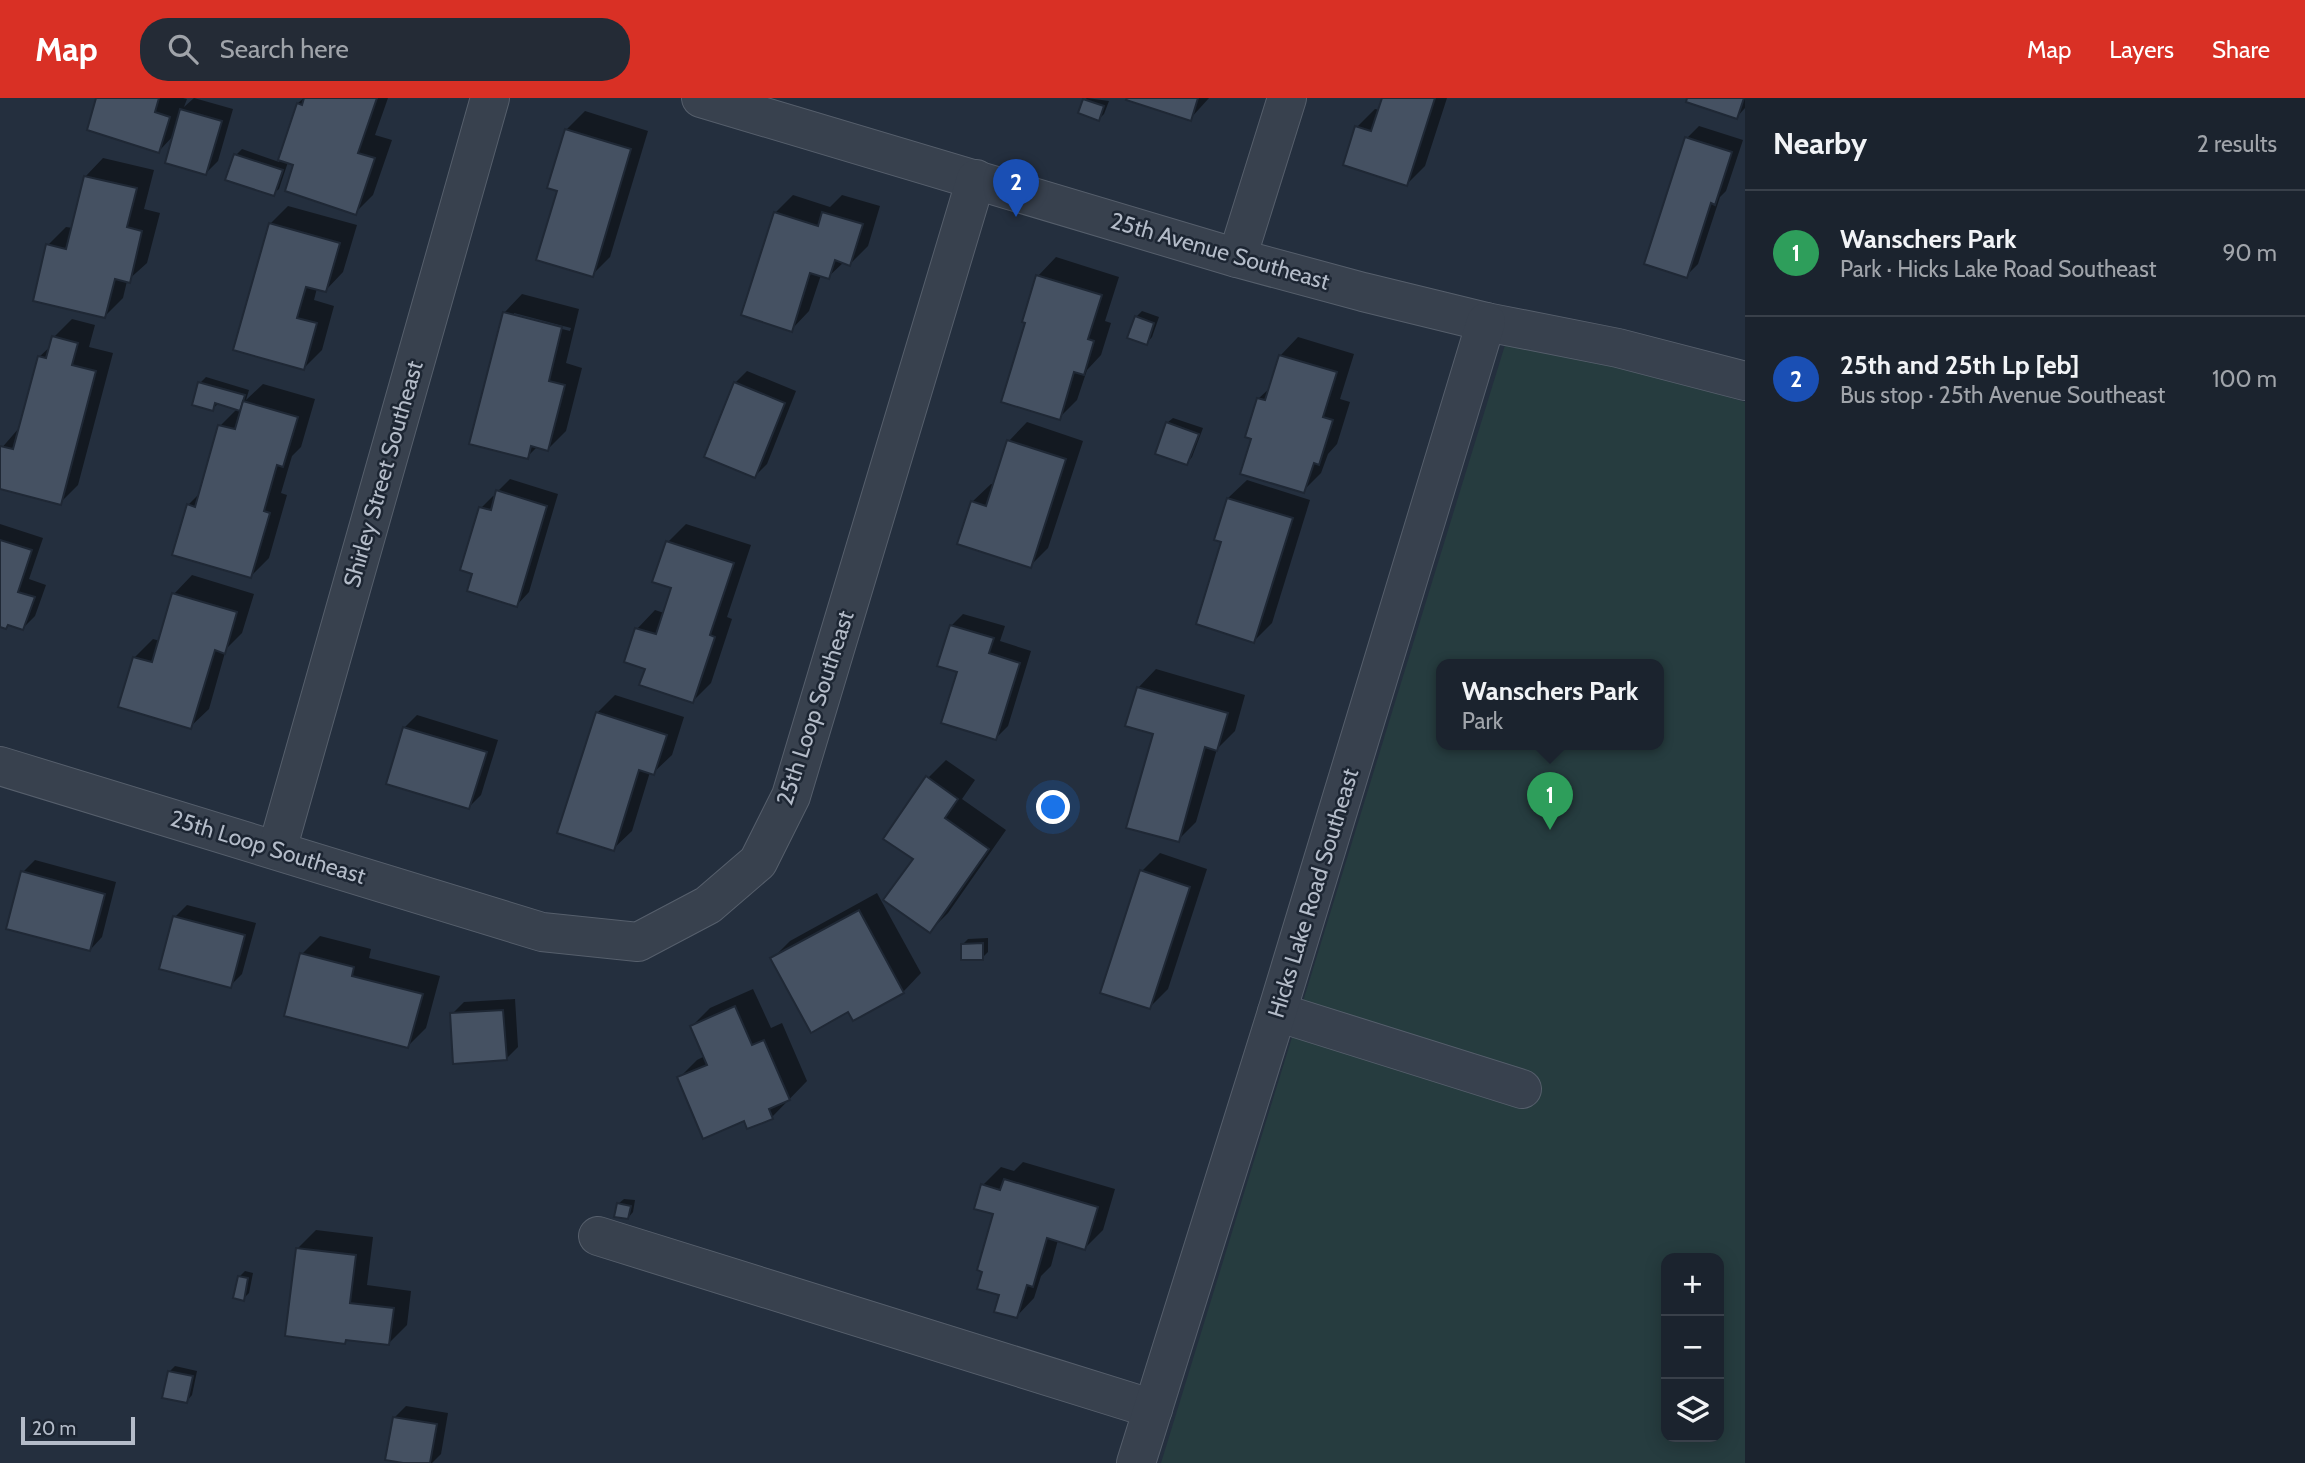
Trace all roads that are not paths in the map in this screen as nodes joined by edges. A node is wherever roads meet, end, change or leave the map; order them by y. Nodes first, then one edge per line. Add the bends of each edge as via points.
1 (490, 98) edge
2 (701, 98) edge
3 (1287, 98) edge
4 (774, 109) edge
5 (976, 179) junction
6 (1237, 258) junction
7 (1486, 322) junction
8 (1745, 382) edge
9 (0, 766) edge
10 (277, 850) junction
11 (1277, 1012) junction
12 (1522, 1089) dead end
13 (598, 1236) dead end
14 (1153, 1409) junction
15 (1136, 1463) edge

1 - 10 street, Shirley Street Southeast
2 - 4 street, 25th Avenue Southeast
3 - 6 street
4 - 5 street, 25th Avenue Southeast
5 - 6 street, 25th Avenue Southeast
5 - 10 street, 25th Loop Southeast via 791,796 758,862 708,905 638,942 542,932
6 - 7 street, 25th Avenue Southeast
7 - 8 street, 25th Avenue Southeast via 1618,348
7 - 11 street, Hicks Lake Road Southeast
9 - 10 street, 25th Loop Southeast
11 - 12 street
11 - 14 street, Hicks Lake Road Southeast
13 - 14 street
14 - 15 street, Hicks Lake Road Southeast

